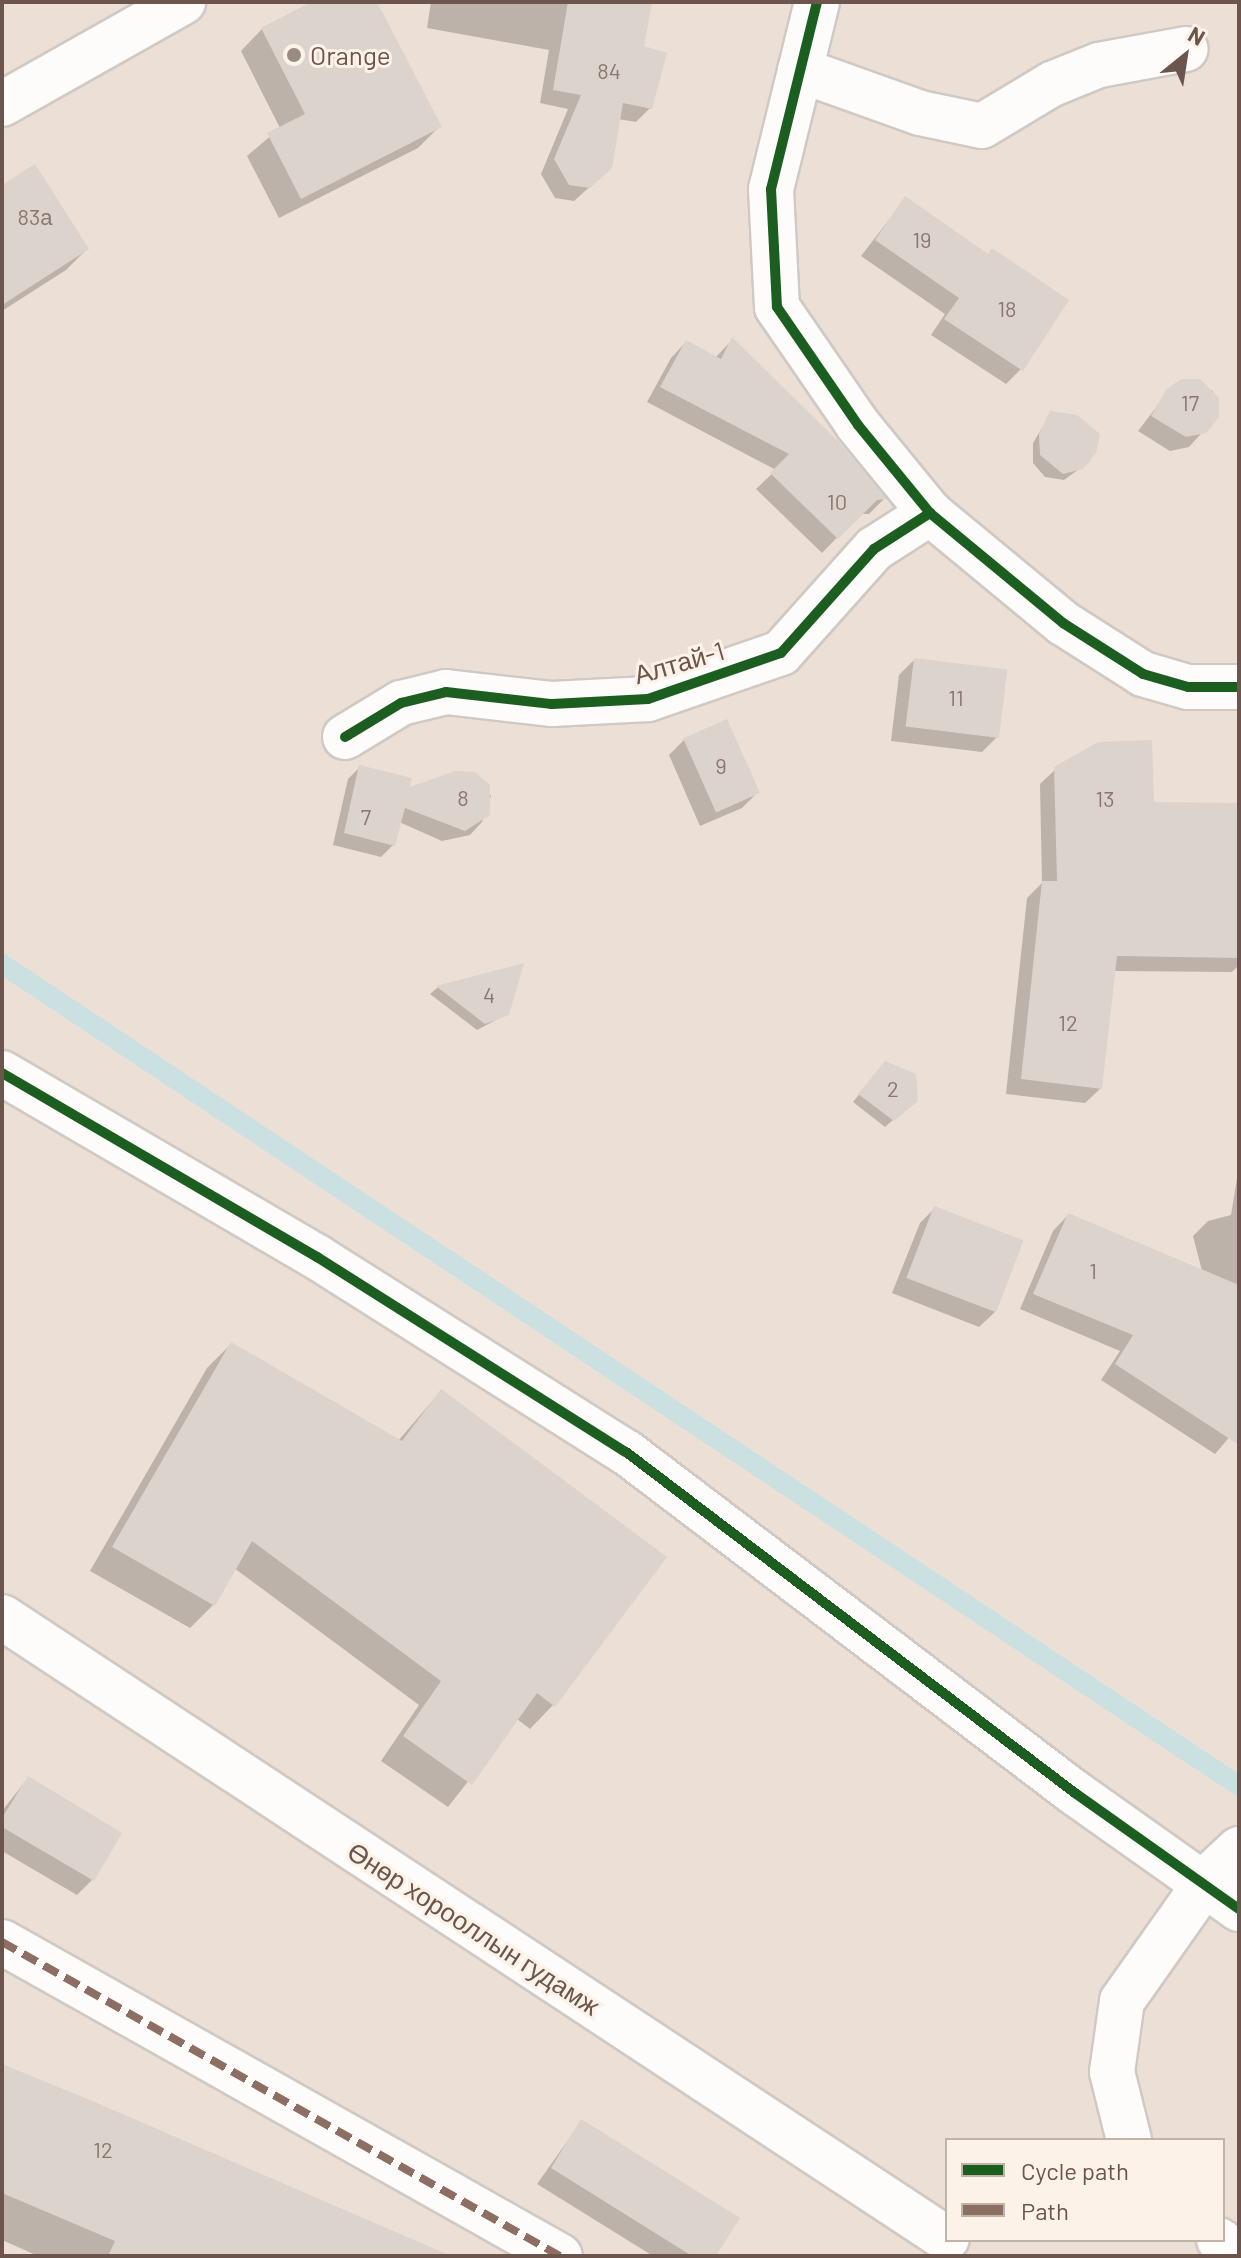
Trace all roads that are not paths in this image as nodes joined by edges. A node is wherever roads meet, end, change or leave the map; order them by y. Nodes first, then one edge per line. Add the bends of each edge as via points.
1 (183, 2) edge
2 (817, 2) edge
3 (1186, 49) dead end
4 (800, 70) junction
5 (2, 104) edge
6 (930, 513) junction
7 (1239, 687) edge
8 (345, 737) dead end
9 (2, 1073) edge
10 (2, 1617) edge
11 (1223, 1880) edge
12 (2, 1942) edge
13 (1128, 2138) edge
14 (945, 2238) edge
15 (951, 2242) edge
16 (1221, 2242) edge
17 (560, 2256) edge
18 (973, 2256) edge
19 (1237, 2256) edge

1 - 5 street
2 - 4 street
3 - 4 street via 1099,65 1052,84 982,126 920,113
4 - 6 street via 771,189 777,307 858,425
6 - 7 street via 1063,623 1143,674 1188,687
6 - 8 street, Алтай-1 via 874,549 781,653 648,699 552,704 446,692 401,703
9 - 11 street via 317,1257 626,1452
10 - 14 street, Өнөр хорооллын гудамж
11 - 13 street via 1122,2001 1112,2072
12 - 17 street
15 - 18 street, Өнөр хорооллын гудамж
16 - 19 street

